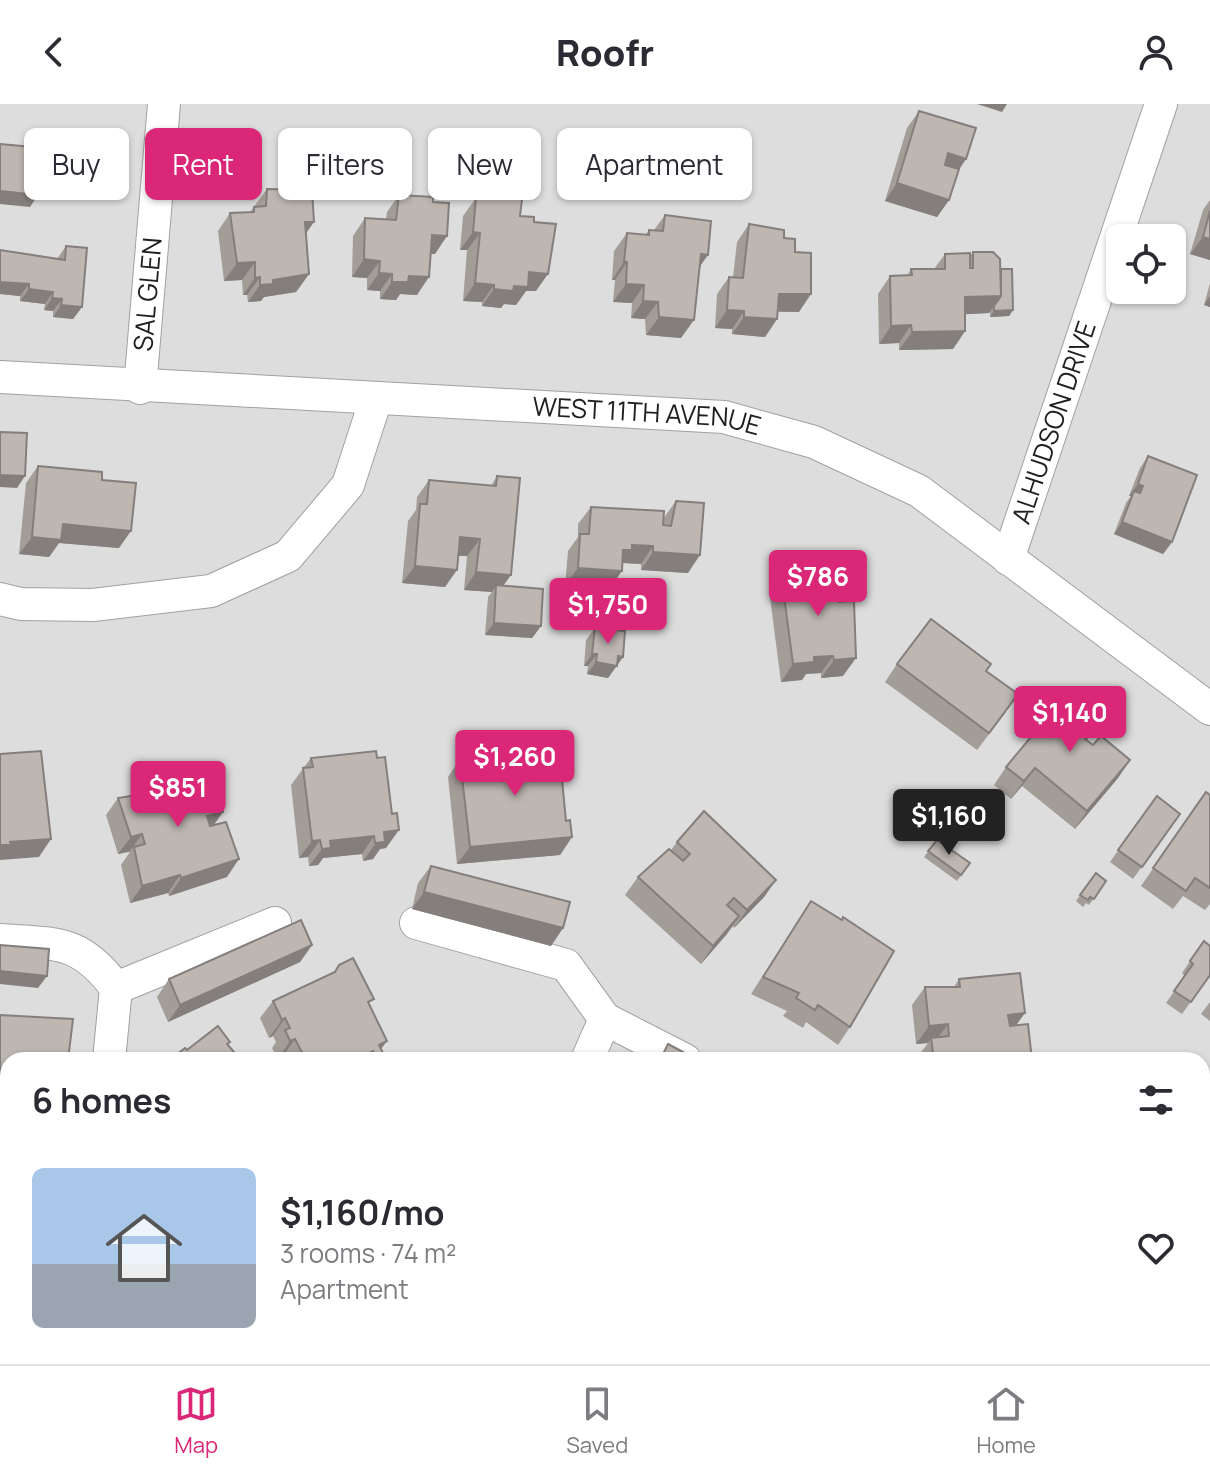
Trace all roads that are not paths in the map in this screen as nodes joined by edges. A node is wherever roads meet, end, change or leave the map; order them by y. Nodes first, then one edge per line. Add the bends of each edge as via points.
1 (164, 104) edge
2 (1161, 104) edge
3 (0, 377) edge
4 (140, 388) junction
5 (376, 399) junction
6 (1008, 559) junction
7 (0, 599) edge
8 (1210, 709) edge
9 (275, 923) dead end
10 (416, 923) dead end
11 (0, 940) edge
12 (116, 988) junction
13 (605, 1019) junction
14 (110, 1052) edge
15 (591, 1052) edge
16 (669, 1052) edge

1 - 4 street, SAL GLEN
2 - 6 street, ALHUDSON DRIVE
3 - 4 street, WEST 11TH AVENUE
4 - 5 street, WEST 11TH AVENUE
5 - 6 street, WEST 11TH AVENUE via 724,417 814,442 919,491
5 - 7 street via 348,485 288,556 211,591 93,605
6 - 8 street, WEST 11TH AVENUE
9 - 12 street
10 - 13 street via 566,965
11 - 12 street via 69,949 95,960
12 - 14 street
13 - 15 street
13 - 16 street

